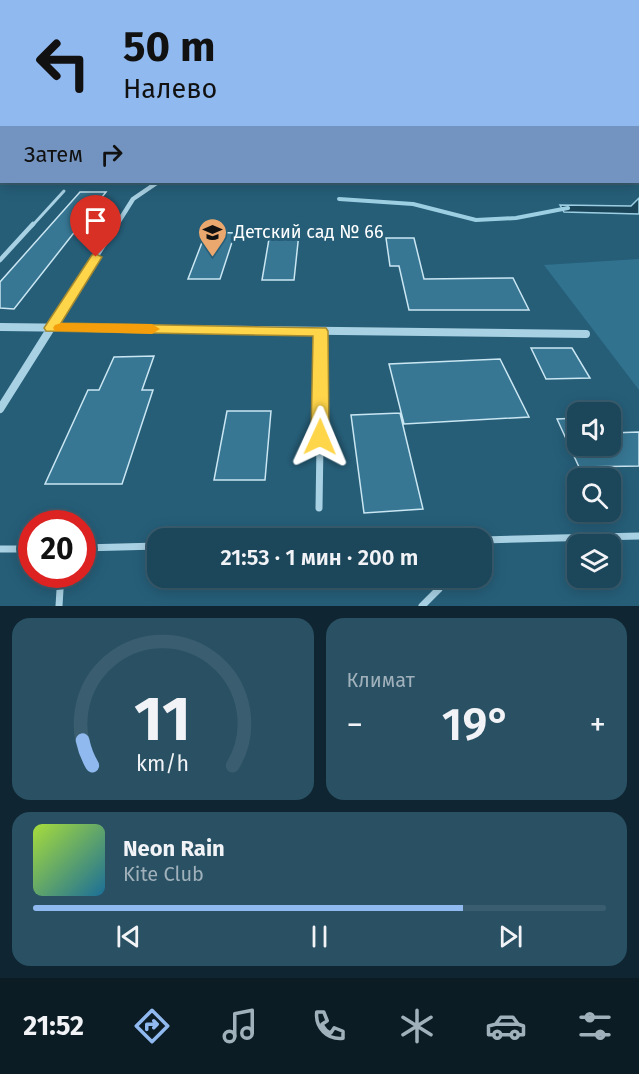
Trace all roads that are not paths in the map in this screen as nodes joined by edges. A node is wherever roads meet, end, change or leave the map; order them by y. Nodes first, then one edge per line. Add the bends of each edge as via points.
1 (157, 183) edge
2 (64, 191) dead end
3 (0, 260) edge
4 (0, 327) edge
5 (51, 328) junction
6 (321, 331) junction
7 (586, 334) dead end
8 (0, 410) edge
9 (319, 508) dead end
10 (639, 536) edge
11 (492, 540) edge
12 (147, 546) edge
13 (96, 548) edge
14 (0, 549) edge
15 (18, 549) edge
16 (61, 588) edge
17 (440, 588) edge
18 (59, 606) edge
19 (422, 606) edge

1 - 5 street via 133,199
2 - 3 lane
4 - 5 street
5 - 6 street
5 - 8 street
6 - 7 street
6 - 9 lane
10 - 11 lane
12 - 13 lane
14 - 15 lane
16 - 18 lane
17 - 19 lane

